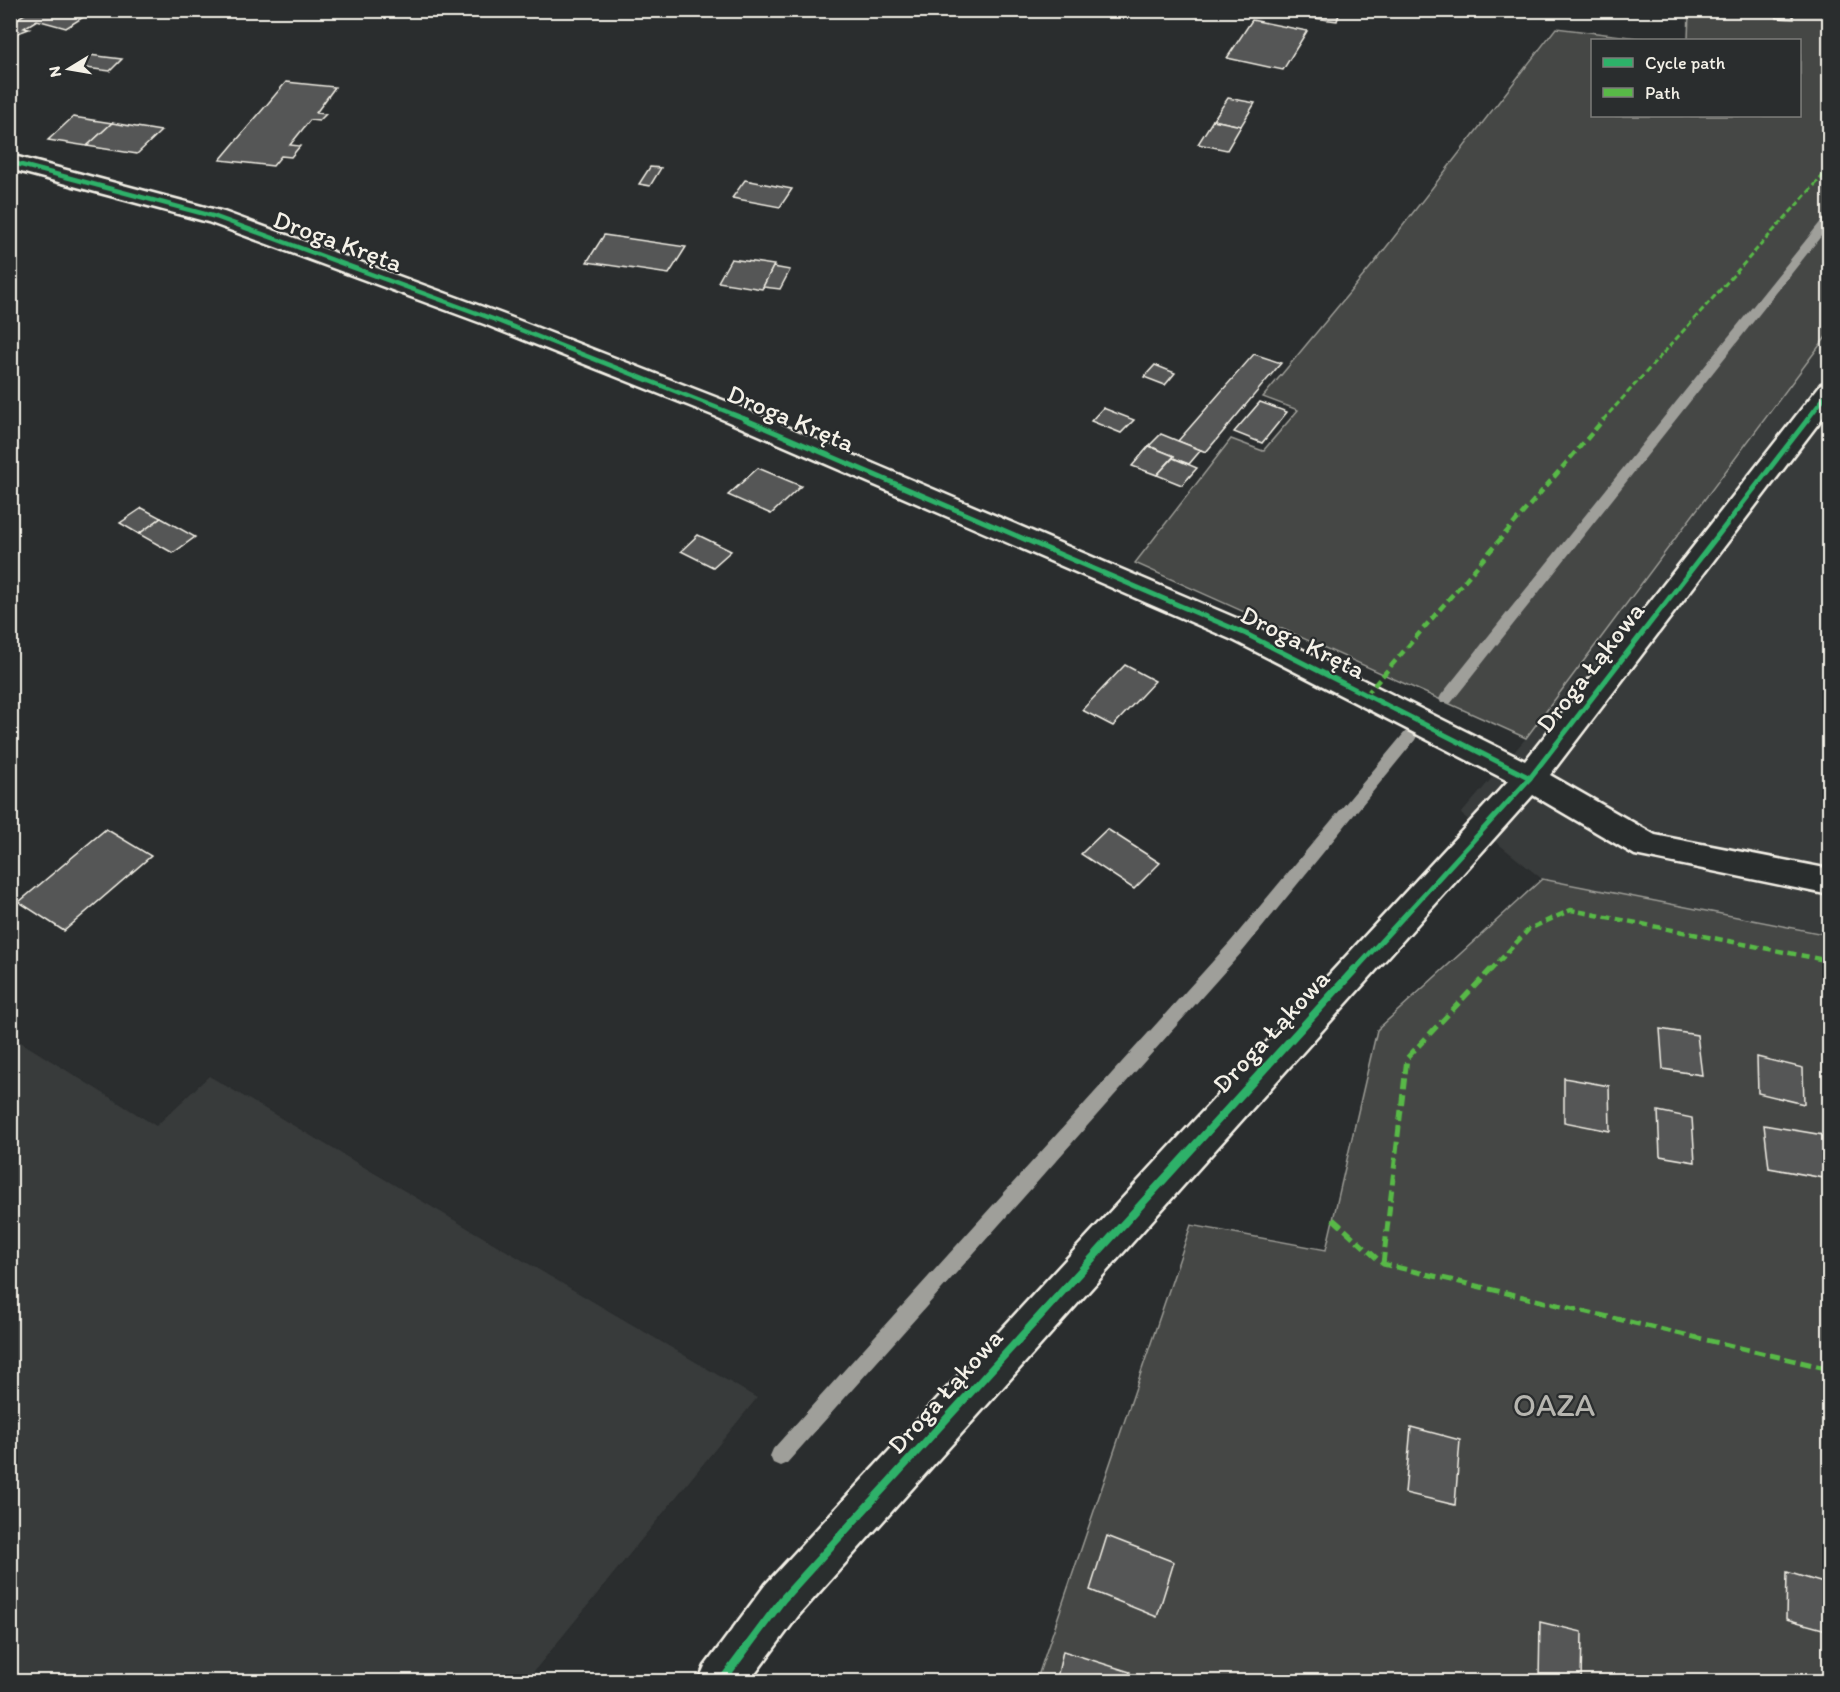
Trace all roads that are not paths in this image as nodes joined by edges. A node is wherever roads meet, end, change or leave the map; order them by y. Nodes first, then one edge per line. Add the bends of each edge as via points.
1 (10, 162) edge
2 (1828, 394) edge
3 (1530, 778) junction
4 (1830, 882) edge
5 (720, 1682) edge

1 - 3 street, Droga Kręta via 216,217 493,319 724,410 1246,634
2 - 3 street, Droga Łąkowa
3 - 4 street, Droga Kręta via 1647,846
3 - 5 street, Droga Łąkowa via 782,1600

